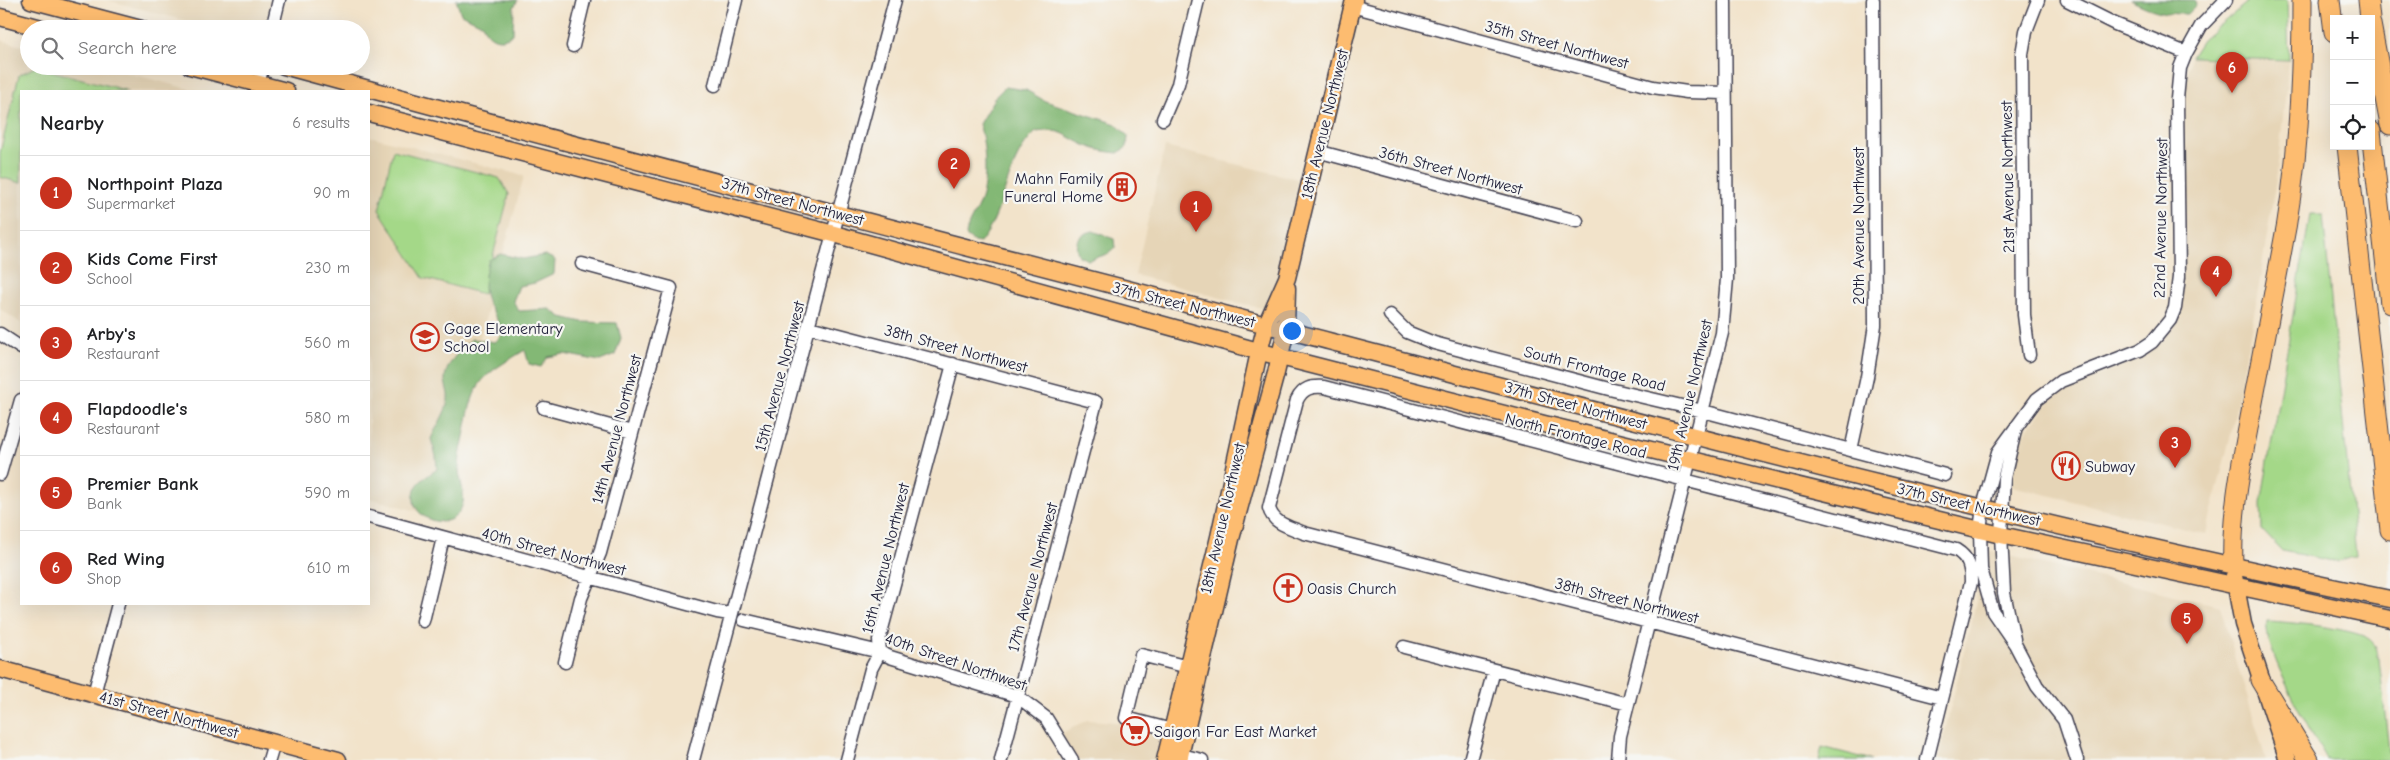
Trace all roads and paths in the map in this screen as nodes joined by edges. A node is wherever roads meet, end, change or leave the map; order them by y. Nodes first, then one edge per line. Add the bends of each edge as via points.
1 (31, 0) edge
2 (279, 0) edge
3 (584, 0) edge
4 (736, 0) edge
5 (895, 0) edge
6 (1198, 0) edge
7 (1724, 0) edge
8 (1874, 0) edge
9 (2038, 0) edge
10 (2067, 0) edge
11 (2226, 0) edge
12 (2302, 0) edge
13 (2330, 0) edge
14 (2358, 0) edge
15 (2368, 0) edge
16 (1353, 3) edge
17 (2332, 15) edge
18 (2360, 15) edge
19 (2370, 15) edge
20 (0, 17) edge
21 (107, 20) edge
22 (274, 20) edge
23 (20, 22) edge
24 (2375, 45) edge
25 (573, 46) dead end
26 (2186, 52) junction
27 (224, 75) edge
28 (260, 75) edge
29 (317, 75) edge
30 (258, 84) junction
31 (715, 85) dead end
32 (282, 90) edge
33 (1725, 93) junction
34 (370, 113) edge
35 (1163, 119) dead end
36 (2390, 125) edge
37 (2347, 150) edge
38 (2373, 150) edge
39 (1317, 151) junction
40 (840, 213) junction
41 (1577, 221) dead end
42 (834, 234) junction
43 (582, 264) dead end
44 (1287, 278) junction
45 (2390, 304) edge
46 (1390, 315) dead end
47 (1266, 325) junction
48 (809, 327) junction
49 (1286, 330) junction
50 (0, 334) edge
51 (20, 347) edge
52 (1260, 352) junction
53 (2030, 355) dead end
54 (1279, 357) junction
55 (953, 364) junction
56 (1096, 402) joint
57 (20, 404) edge
58 (544, 408) dead end
59 (1703, 411) junction
60 (2015, 429) junction
61 (632, 432) junction
62 (1696, 437) junction
63 (1851, 450) junction
64 (1690, 461) junction
65 (0, 474) edge
66 (1944, 475) dead end
67 (1686, 480) junction
68 (1983, 507) junction
69 (2003, 512) junction
70 (370, 517) edge
71 (1980, 530) junction
72 (2390, 530) edge
73 (1304, 533) joint
74 (2001, 535) junction
75 (443, 538) junction
76 (2233, 564) junction
77 (590, 578) junction
78 (2235, 587) junction
79 (2390, 599) edge
80 (118, 605) edge
81 (730, 614) junction
82 (744, 620) dead end
83 (2390, 620) edge
84 (423, 621) dead end
85 (1649, 622) junction
86 (2015, 644) junction
87 (1404, 647) dead end
88 (880, 652) junction
89 (565, 662) dead end
90 (1188, 667) junction
91 (0, 669) edge
92 (1494, 670) junction
93 (2260, 680) junction
94 (94, 694) junction
95 (1017, 696) junction
96 (1942, 698) junction
97 (1628, 704) junction
98 (1172, 730) junction
99 (274, 743) junction
100 (1175, 758) edge
101 (269, 760) edge
102 (338, 760) edge
103 (693, 760) edge
104 (847, 760) edge
105 (1001, 760) edge
106 (1072, 760) edge
107 (1202, 760) edge
108 (1470, 760) edge
109 (1618, 760) edge
110 (1927, 760) edge
111 (2077, 760) edge
112 (2288, 760) edge
113 (2309, 760) edge

1 - 21 main road
2 - 22 street
3 - 25 street
4 - 31 street
5 - 40 street, 15th Avenue Northwest
6 - 35 street via 1178,84
7 - 33 street, 19th Avenue Northwest
8 - 63 street, 20th Avenue Northwest via 1874,326 1868,378
9 - 53 street, 21st Avenue Northwest via 2026,30 2022,54 2024,315
10 - 26 street via 2115,24
11 - 26 street, 22nd Avenue Northwest via 2201,26
12 - 76 highway via 2301,109 2295,170 2241,468
13 - 17 highway
14 - 18 highway
15 - 19 highway
16 - 33 street, 35th Street Northwest via 1653,87
16 - 39 main road, 18th Avenue Northwest
20 - 23 main road
24 - 36 highway
26 - 60 street, 22nd Avenue Northwest via 2178,83 2179,277 2170,320 2152,342 2140,350 2061,381 2041,396
27 - 30 main road
28 - 30 street
29 - 40 main road, 37th Street Northwest
30 - 32 main road
33 - 59 street, 19th Avenue Northwest via 1725,308
34 - 42 main road, 37th Street Northwest
37 - 72 highway
38 - 45 highway
39 - 41 street, 36th Street Northwest
39 - 44 main road, 18th Avenue Northwest
40 - 42 street, 15th Avenue Northwest
40 - 47 main road, 37th Street Northwest
42 - 48 street, 15th Avenue Northwest
42 - 52 main road, 37th Street Northwest
43 - 61 street, 14th Avenue Northwest via 671,288
44 - 47 main road, 18th Avenue Northwest
44 - 49 main road, 18th Avenue Northwest
46 - 59 street, South Frontage Road via 1407,332 1434,343 1609,390
47 - 49 main road, 37th Street Northwest
47 - 52 main road, 18th Avenue Northwest
48 - 55 street, 38th Street Northwest
48 - 81 street, 15th Avenue Northwest
49 - 54 main road, 18th Avenue Northwest
49 - 62 main road, 37th Street Northwest
50 - 51 street
52 - 54 main road, 37th Street Northwest
52 - 90 main road, 18th Avenue Northwest
54 - 64 main road, 37th Street Northwest
54 - 100 main road, 18th Avenue Northwest
55 - 56 street, 38th Street Northwest
55 - 88 street, 16th Avenue Northwest via 879,640
56 - 95 street, 17th Avenue Northwest
57 - 65 street
58 - 61 street
59 - 62 street, 19th Avenue Northwest
59 - 63 street, South Frontage Road
60 - 68 street via 1998,452
60 - 69 street via 2004,478
61 - 77 street, 14th Avenue Northwest via 600,553
62 - 64 street, 19th Avenue Northwest
62 - 68 main road, 37th Street Northwest
63 - 66 street, South Frontage Road
64 - 67 street, 19th Avenue Northwest
64 - 71 main road, 37th Street Northwest
67 - 73 street, North Frontage Road via 1324,387 1311,387 1297,400 1269,508 1274,518
67 - 85 street, 19th Avenue Northwest
67 - 96 street, North Frontage Road via 1956,550 1964,555 1969,562 1971,582
68 - 69 main road, 37th Street Northwest
68 - 71 street
69 - 74 street
69 - 76 main road, 37th Street Northwest
70 - 75 street, 40th Street Northwest
71 - 74 main road, 37th Street Northwest
71 - 86 street via 1981,569 1987,593 1996,617
73 - 85 street, 38th Street Northwest
74 - 78 main road, 37th Street Northwest
74 - 86 street via 2004,593
75 - 77 street, 40th Street Northwest
75 - 84 street
76 - 78 main road
76 - 79 main road, 37th Street Northwest
77 - 81 street, 40th Street Northwest
77 - 89 street, 14th Avenue Northwest via 581,598
78 - 83 main road, 37th Street Northwest
78 - 93 main road
80 - 94 street
81 - 103 street, 15th Avenue Northwest
82 - 88 street, 40th Street Northwest
85 - 96 street, 38th Street Northwest
85 - 97 street, 19th Avenue Northwest
86 - 111 street via 2037,686 2064,720
87 - 92 street
88 - 95 street, 40th Street Northwest
88 - 104 street, 16th Avenue Northwest via 871,669
90 - 98 main road, 18th Avenue Northwest
90 - 98 street via 1141,655 1126,718
91 - 94 main road, 41st Street Northwest
92 - 97 street
92 - 108 street
93 - 112 main road
93 - 113 highway
94 - 99 main road, 41st Street Northwest
95 - 105 street, 17th Avenue Northwest
95 - 106 street, 40th Street Northwest via 1046,718
96 - 110 street
97 - 109 street, 19th Avenue Northwest
98 - 100 main road, 18th Avenue Northwest
99 - 101 street
99 - 102 main road, 41st Street Northwest
100 - 107 street

